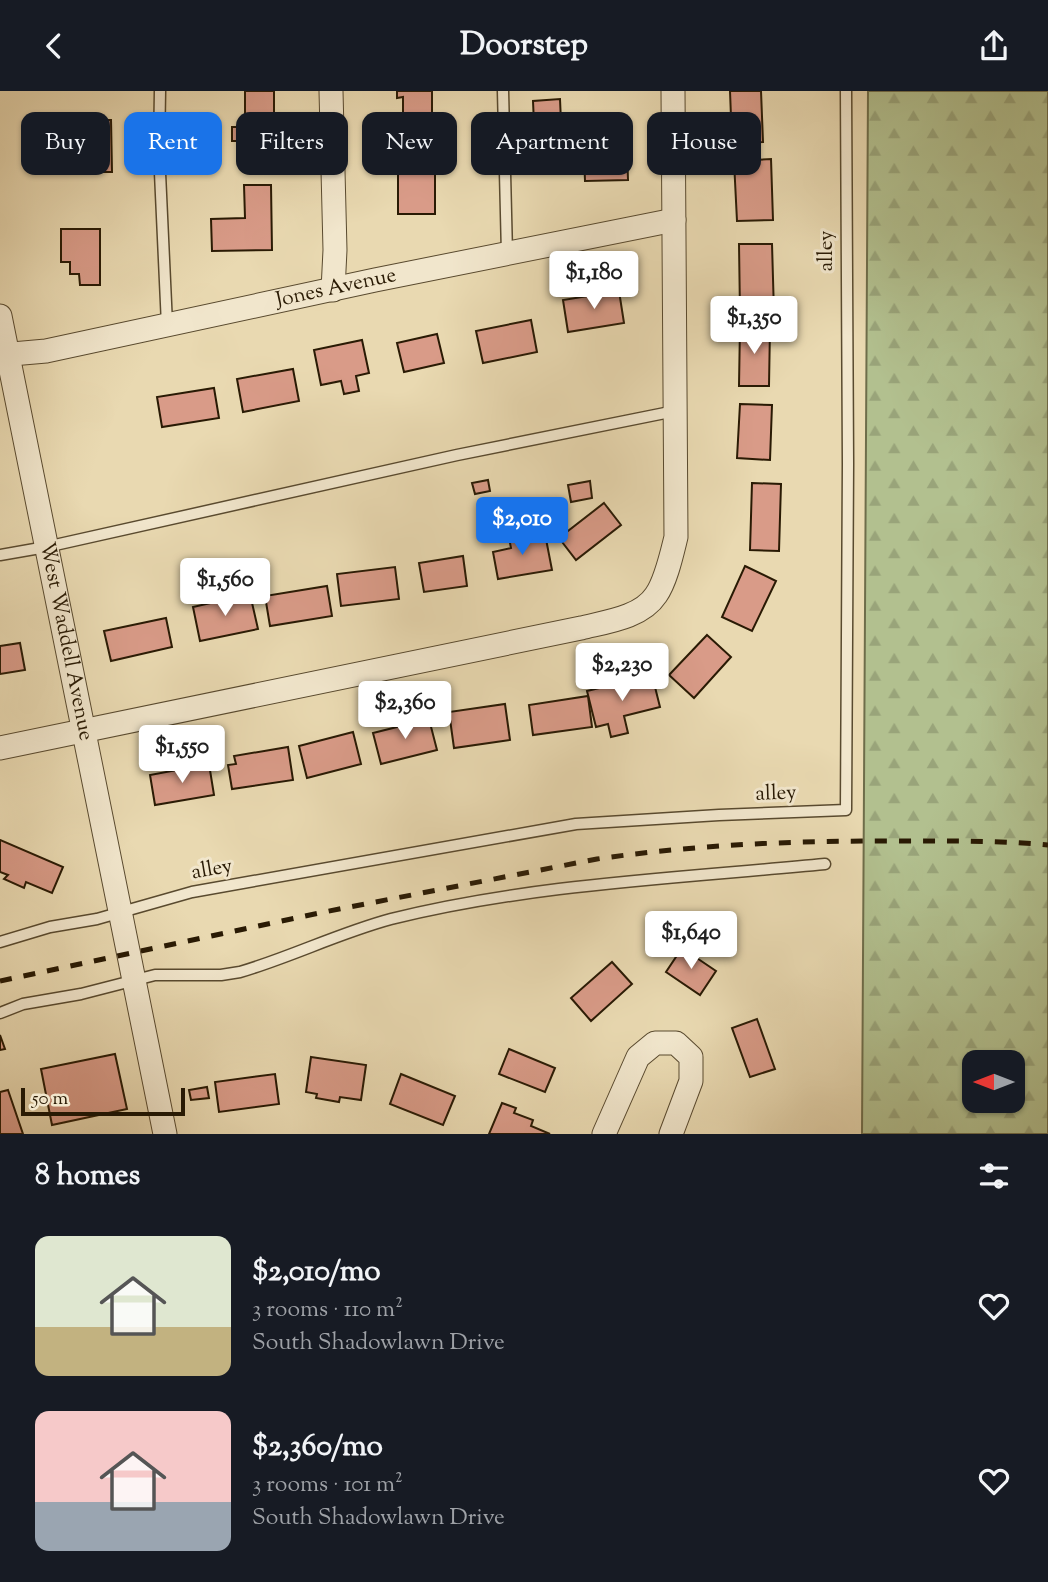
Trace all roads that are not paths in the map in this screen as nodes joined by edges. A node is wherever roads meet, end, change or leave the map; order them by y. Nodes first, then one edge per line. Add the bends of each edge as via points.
1 (160, 91) edge
2 (331, 91) edge
3 (503, 91) edge
4 (673, 91) edge
5 (846, 91) edge
6 (674, 221) junction
7 (507, 254) junction
8 (333, 290) junction
9 (0, 316) edge
10 (167, 325) junction
11 (4, 355) edge
12 (675, 411) junction
13 (46, 547) junction
14 (0, 555) edge
15 (84, 729) junction
16 (0, 747) edge
17 (825, 864) dead end
18 (121, 912) junction
19 (0, 941) edge
20 (135, 981) junction
21 (0, 1013) edge
22 (165, 1134) edge
23 (604, 1134) edge
24 (671, 1134) edge

1 - 10 lane
2 - 8 street
3 - 7 lane
4 - 6 street
5 - 18 lane, alley via 846,810 576,824 192,892
6 - 7 street, Jones Avenue
6 - 12 street
7 - 8 street, Jones Avenue
8 - 10 street, Jones Avenue
9 - 11 street, West Waddell Avenue
10 - 11 street, Jones Avenue via 46,351
11 - 13 street, West Waddell Avenue
12 - 13 lane
12 - 15 street via 677,537 657,595 627,616
13 - 14 lane
13 - 15 street, West Waddell Avenue
15 - 16 street
15 - 18 street, West Waddell Avenue
17 - 20 lane via 565,888 470,903 390,920 240,972 155,975
18 - 19 lane, alley
18 - 20 street, West Waddell Avenue
20 - 21 lane
20 - 22 street, West Waddell Avenue
23 - 24 street via 638,1057 655,1043 676,1043 691,1057 691,1081

